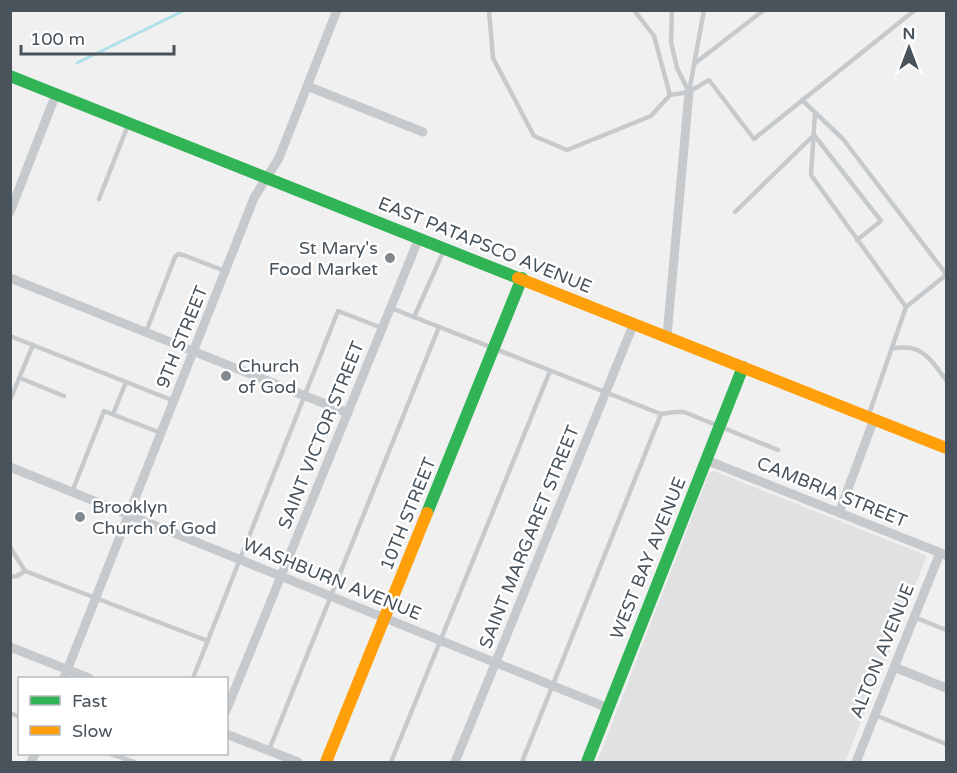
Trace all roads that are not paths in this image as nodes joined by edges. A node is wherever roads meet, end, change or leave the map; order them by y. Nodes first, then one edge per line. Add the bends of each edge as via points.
1 (337, 10) edge
2 (489, 10) edge
3 (634, 10) edge
4 (672, 10) edge
5 (704, 10) edge
6 (764, 10) edge
7 (915, 10) edge
8 (694, 64) junction
9 (10, 75) edge
10 (307, 86) junction
11 (688, 92) junction
12 (56, 94) junction
13 (670, 95) junction
14 (802, 100) junction
15 (815, 113) junction
16 (129, 123) junction
17 (423, 132) dead end
18 (814, 135) junction
19 (267, 177) junction
20 (99, 199) dead end
21 (10, 212) edge
22 (735, 212) dead end
23 (419, 238) junction
24 (857, 240) junction
25 (446, 248) junction
26 (225, 271) junction
27 (946, 275) edge
28 (10, 278) edge
29 (522, 278) junction
30 (906, 307) junction
31 (391, 308) junction
32 (414, 317) junction
33 (634, 323) junction
34 (439, 327) junction
35 (382, 328) junction
36 (146, 332) junction
37 (10, 336) edge
38 (667, 336) junction
39 (33, 345) junction
40 (892, 348) junction
41 (494, 349) junction
42 (194, 351) junction
43 (742, 367) junction
44 (550, 371) junction
45 (20, 378) junction
46 (946, 380) edge
47 (126, 382) junction
48 (606, 393) junction
49 (305, 395) junction
50 (64, 396) dead end
51 (10, 400) edge
52 (174, 401) junction
53 (348, 412) junction
54 (113, 414) junction
55 (661, 414) junction
56 (871, 418) junction
57 (719, 426) junction
58 (161, 433) junction
59 (946, 448) edge
60 (778, 450) dead end
61 (706, 460) junction
62 (10, 467) edge
63 (72, 492) junction
64 (839, 513) junction
65 (129, 515) junction
66 (10, 547) edge
67 (943, 554) edge
68 (240, 560) junction
69 (25, 571) junction
70 (282, 576) junction
71 (10, 577) edge
72 (331, 596) junction
73 (96, 598) junction
74 (914, 617) junction
75 (385, 618) junction
76 (946, 630) edge
77 (208, 640) junction
78 (441, 640) junction
79 (10, 647) edge
80 (496, 662) junction
81 (894, 668) junction
82 (66, 674) edge
83 (83, 677) edge
84 (193, 677) edge
85 (553, 685) junction
86 (946, 688) edge
87 (228, 706) edge
88 (608, 708) junction
89 (875, 715) junction
90 (228, 735) edge
91 (946, 744) edge
92 (269, 751) junction
93 (116, 755) edge
94 (134, 762) edge
95 (298, 762) edge
96 (326, 762) edge
97 (391, 762) edge
98 (455, 762) edge
99 (522, 762) edge
100 (587, 762) edge
101 (856, 762) edge

1 - 10 street, 9TH STREET
2 - 13 lane via 493,58 534,136 567,150 651,116
3 - 13 lane via 654,36
4 - 11 lane via 671,42
5 - 8 lane
6 - 8 lane
7 - 14 lane
8 - 11 lane
9 - 12 main road, EAST PATAPSCO AVENUE
10 - 17 street
10 - 19 street, 9TH STREET via 279,158
11 - 13 lane
11 - 14 lane via 709,80 754,139
11 - 38 street
12 - 16 main road, EAST PATAPSCO AVENUE
12 - 21 street
14 - 15 lane
15 - 18 lane
15 - 27 lane via 843,139
16 - 19 main road, EAST PATAPSCO AVENUE
16 - 20 lane
18 - 22 lane
18 - 24 lane via 811,175
18 - 24 lane via 881,221
19 - 23 main road, EAST PATAPSCO AVENUE
19 - 26 street, 9TH STREET via 254,198
23 - 25 main road, EAST PATAPSCO AVENUE
23 - 31 street, SAINT VICTOR STREET
24 - 30 lane
25 - 29 main road, EAST PATAPSCO AVENUE
25 - 32 lane
26 - 36 lane via 178,254
26 - 42 street, 9TH STREET
27 - 30 lane
28 - 36 street
29 - 33 main road, EAST PATAPSCO AVENUE
29 - 41 main road, 10TH STREET
30 - 40 lane
31 - 32 lane
31 - 35 street, SAINT VICTOR STREET
32 - 34 lane
33 - 38 main road, EAST PATAPSCO AVENUE
33 - 48 street, SAINT MARGARET STREET
34 - 41 lane
34 - 72 lane
35 - 49 lane via 338,311
35 - 53 street, SAINT VICTOR STREET
36 - 42 street
37 - 39 lane
38 - 43 main road, EAST PATAPSCO AVENUE
39 - 45 lane
39 - 47 lane
40 - 46 lane via 911,348 923,353
40 - 56 lane
41 - 44 lane
41 - 75 main road, 10TH STREET
42 - 49 street
42 - 52 street, 9TH STREET
43 - 56 main road, EAST PATAPSCO AVENUE
43 - 57 main road, WEST BAY AVENUE
44 - 48 lane
44 - 78 lane
45 - 50 lane
45 - 51 lane
47 - 52 lane
47 - 54 lane
48 - 55 lane
48 - 80 street, SAINT MARGARET STREET
49 - 53 street
49 - 68 lane
52 - 58 street, 9TH STREET
53 - 70 street, SAINT VICTOR STREET
54 - 58 lane
54 - 63 lane via 104,411
55 - 57 lane via 684,412
55 - 85 lane
56 - 59 main road, EAST PATAPSCO AVENUE
56 - 64 street
57 - 60 lane
57 - 61 main road, WEST BAY AVENUE
58 - 65 street, 9TH STREET
61 - 64 street, CAMBRIA STREET
61 - 88 main road, WEST BAY AVENUE
62 - 63 street, WASHBURN AVENUE
63 - 65 street, WASHBURN AVENUE
64 - 67 street, CAMBRIA STREET
65 - 68 street, WASHBURN AVENUE
65 - 73 street, 9TH STREET
66 - 69 lane
67 - 74 street, ALTON AVENUE
68 - 70 street, WASHBURN AVENUE
68 - 77 lane
69 - 71 lane
69 - 73 lane
70 - 72 street, WASHBURN AVENUE
70 - 87 street, SAINT VICTOR STREET
72 - 75 street, WASHBURN AVENUE
72 - 92 lane
73 - 77 lane
73 - 82 street, 9TH STREET
74 - 76 lane
74 - 81 street, ALTON AVENUE
75 - 78 street, WASHBURN AVENUE
75 - 96 main road, 10TH STREET
77 - 84 lane
78 - 80 street, WASHBURN AVENUE
78 - 97 lane
79 - 82 street
80 - 85 street, WASHBURN AVENUE
80 - 98 street, SAINT MARGARET STREET
81 - 86 street
81 - 89 street, ALTON AVENUE
82 - 83 street
85 - 88 street, WASHBURN AVENUE
85 - 99 lane
88 - 100 main road, WEST BAY AVENUE
89 - 91 lane
89 - 101 street, ALTON AVENUE
90 - 92 street
92 - 95 street
93 - 94 lane

